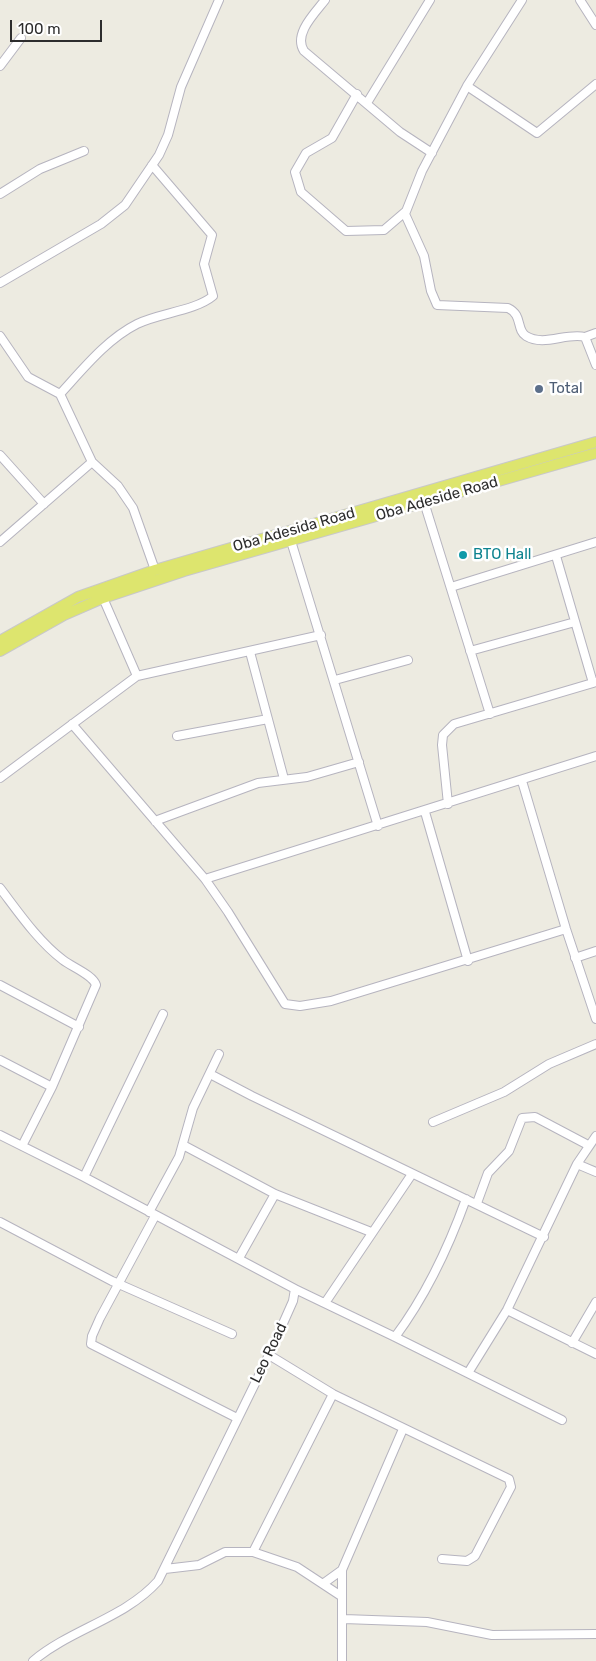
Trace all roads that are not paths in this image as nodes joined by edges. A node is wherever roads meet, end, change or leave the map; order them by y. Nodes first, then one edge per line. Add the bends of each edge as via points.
1 (219, 0) edge
2 (325, 0) edge
3 (430, 0) edge
4 (522, 0) edge
5 (580, 0) edge
6 (596, 25) edge
7 (20, 38) dead end
8 (0, 66) edge
9 (596, 84) edge
10 (467, 86) junction
11 (357, 94) junction
12 (367, 103) junction
13 (84, 151) dead end
14 (432, 153) junction
15 (152, 165) junction
16 (0, 194) edge
17 (405, 212) junction
18 (0, 282) edge
19 (596, 333) edge
20 (0, 336) edge
21 (585, 337) junction
22 (596, 365) edge
23 (60, 394) junction
24 (596, 442) edge
25 (596, 453) edge
26 (0, 455) edge
27 (92, 462) junction
28 (445, 492) junction
29 (424, 502) junction
30 (44, 504) junction
31 (291, 541) junction
32 (0, 542) edge
33 (272, 542) junction
34 (596, 542) edge
35 (556, 556) junction
36 (155, 570) junction
37 (451, 587) junction
38 (103, 598) junction
39 (575, 622) junction
40 (321, 635) junction
41 (0, 641) edge
42 (470, 651) junction
43 (0, 652) edge
44 (250, 652) junction
45 (408, 660) dead end
46 (137, 676) junction
47 (334, 680) junction
48 (595, 682) edge
49 (490, 714) junction
50 (268, 719) junction
51 (72, 724) junction
52 (177, 736) dead end
53 (596, 756) edge
54 (359, 762) junction
55 (0, 778) edge
56 (284, 779) junction
57 (522, 781) junction
58 (448, 804) junction
59 (425, 812) junction
60 (154, 821) junction
61 (378, 826) junction
62 (205, 879) junction
63 (0, 888) edge
64 (566, 929) junction
65 (596, 951) edge
66 (575, 958) junction
67 (468, 961) junction
68 (0, 985) edge
69 (163, 1014) dead end
70 (596, 1019) edge
71 (79, 1027) junction
72 (596, 1044) edge
73 (219, 1054) dead end
74 (0, 1060) edge
75 (210, 1074) junction
76 (52, 1087) junction
77 (433, 1122) dead end
78 (0, 1135) edge
79 (596, 1136) edge
80 (183, 1145) junction
81 (588, 1145) junction
82 (22, 1146) junction
83 (577, 1164) junction
84 (596, 1172) edge
85 (412, 1174) junction
86 (84, 1177) junction
87 (275, 1194) junction
88 (466, 1199) junction
89 (477, 1203) junction
90 (152, 1214) junction
91 (0, 1222) edge
92 (371, 1232) junction
93 (544, 1237) junction
94 (238, 1258) junction
95 (119, 1284) junction
96 (295, 1289) junction
97 (596, 1302) edge
98 (325, 1303) junction
99 (507, 1310) junction
100 (232, 1334) dead end
101 (396, 1337) junction
102 (572, 1343) junction
103 (596, 1354) edge
104 (269, 1355) junction
105 (468, 1373) junction
106 (333, 1394) junction
107 (237, 1418) junction
108 (562, 1420) dead end
109 (403, 1429) junction
110 (253, 1552) junction
111 (442, 1559) dead end
112 (165, 1569) junction
113 (342, 1570) junction
114 (324, 1583) junction
115 (341, 1596) junction
116 (344, 1619) junction
117 (596, 1634) edge
118 (33, 1661) edge
119 (342, 1661) edge

1 - 15 street via 181,86 168,135
2 - 11 street via 304,29 300,41 302,48
3 - 12 street
4 - 10 street
5 - 6 street
7 - 8 street
9 - 10 street via 537,133
10 - 14 street
11 - 12 street
11 - 17 street via 332,138 303,157 296,172 298,186 307,198 346,231 384,230
12 - 14 street via 400,132
13 - 16 street via 40,169
14 - 17 street
15 - 18 street via 125,205 115,214
15 - 23 street via 212,235 204,264 213,296 129,328 100,352
17 - 21 street via 424,256 437,304 508,308 517,314 522,331 528,337 558,340
19 - 21 street
20 - 23 street via 28,377
21 - 22 street
23 - 27 street
24 - 28 main road, Oba Adesida Road
25 - 28 main road, Oba Adeside Road
26 - 30 street
27 - 30 street
27 - 36 street via 118,486 133,508
28 - 29 main road, Oba Adeside Road
28 - 33 main road, Oba Adesida Road
29 - 31 main road, Oba Adeside Road
29 - 37 street
30 - 32 street
31 - 33 main road, Oba Adeside Road
31 - 40 street
33 - 36 main road, Oba Adesida Road
33 - 38 main road, Oba Adeside Road
34 - 35 street
35 - 37 street
35 - 39 street
36 - 41 main road, Oba Adesida Road via 78,597
37 - 42 street
38 - 43 main road, Oba Adeside Road via 64,615
38 - 46 street
39 - 42 street
39 - 48 street
40 - 44 street
40 - 47 street
42 - 49 street
44 - 46 street
44 - 50 street
45 - 47 street
46 - 51 street
47 - 54 street
48 - 49 street
49 - 58 street via 454,724 443,735
50 - 52 street
50 - 56 street
51 - 55 street
51 - 60 street
53 - 57 street
54 - 56 street via 307,777
54 - 61 street
56 - 60 street via 251,785
57 - 58 street
57 - 64 street
58 - 59 street
59 - 61 street
59 - 67 street
60 - 62 street
61 - 62 street
62 - 67 street via 285,1004 300,1006 331,1002
63 - 71 street via 43,942 96,982
64 - 66 street
64 - 67 street
65 - 66 street
66 - 70 street
68 - 71 street
69 - 86 street
71 - 76 street
72 - 77 street via 549,1064 504,1092
73 - 75 street
74 - 76 street
75 - 80 street via 187,1121
75 - 85 street
76 - 82 street
78 - 82 street
79 - 81 street
80 - 87 street
80 - 90 street
81 - 83 street
81 - 89 street via 535,1118 522,1118 509,1151 488,1173
82 - 86 street
83 - 84 street
83 - 93 street
85 - 88 street
85 - 92 street
86 - 90 street
87 - 92 street
87 - 94 street
88 - 89 street
88 - 101 street via 427,1290
89 - 93 street
90 - 94 street
90 - 95 street
91 - 95 street
92 - 98 street
93 - 99 street
94 - 96 street
95 - 100 street
95 - 107 street via 97,1324 91,1344
96 - 98 street
96 - 104 street, Leo Road
97 - 102 street
98 - 101 street
99 - 102 street
99 - 105 street
101 - 105 street
102 - 103 street
104 - 106 street
104 - 107 street, Leo Road
105 - 108 street
106 - 109 street
106 - 110 street
107 - 112 street, Leo Road
109 - 111 street via 512,1483 475,1556 467,1561
109 - 113 street
110 - 112 street via 225,1552 199,1565
110 - 114 street via 297,1567
112 - 118 street, Leo Road via 147,1593 58,1642
113 - 114 street
113 - 115 street
114 - 115 street
115 - 116 street
116 - 117 street via 427,1622 492,1635
116 - 119 street

